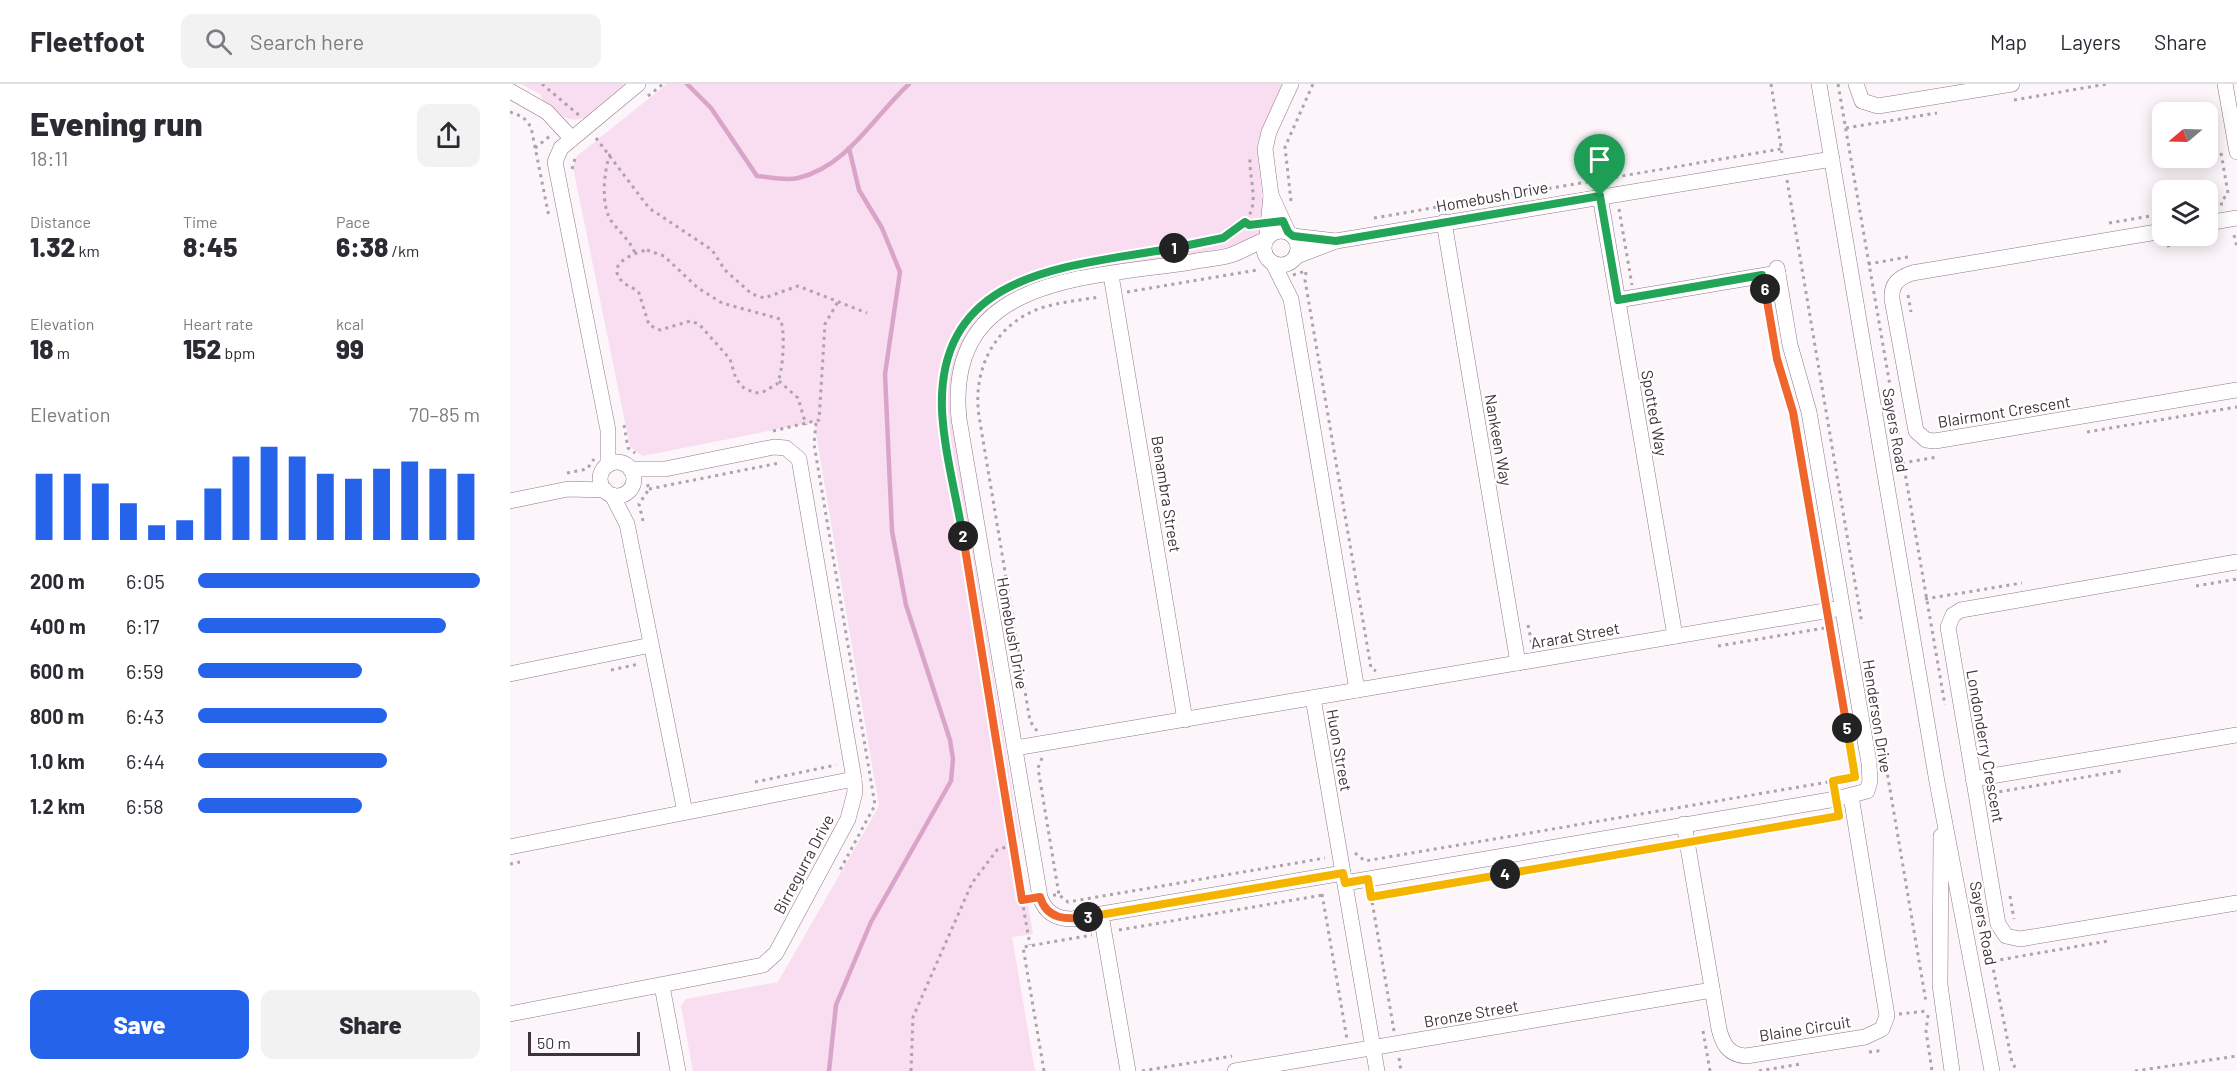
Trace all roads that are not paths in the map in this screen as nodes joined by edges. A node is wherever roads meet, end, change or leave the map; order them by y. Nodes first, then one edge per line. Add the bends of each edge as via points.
1 (638, 84) edge
2 (1291, 84) edge
3 (1819, 84) edge
4 (1856, 84) edge
5 (2012, 84) edge
6 (2225, 84) edge
7 (510, 91) edge
8 (577, 144) junction
9 (2237, 152) edge
10 (1832, 159) junction
11 (1600, 196) junction
12 (1444, 222) junction
13 (1278, 231) junction
14 (2152, 233) edge
15 (1336, 241) junction
16 (1231, 255) junction
17 (1281, 265) junction
18 (1111, 275) junction
19 (1618, 300) junction
20 (2237, 390) edge
21 (608, 430) junction
22 (606, 464) junction
23 (633, 464) junction
24 (665, 469) junction
25 (639, 486) junction
26 (568, 489) junction
27 (608, 492) junction
28 (510, 501) edge
29 (627, 524) junction
30 (2237, 562) edge
31 (1835, 610) junction
32 (1675, 636) junction
33 (651, 645) junction
34 (1518, 663) junction
35 (510, 674) edge
36 (1357, 690) junction
37 (1313, 698) junction
38 (1185, 720) junction
39 (2237, 735) edge
40 (1015, 748) junction
41 (854, 779) junction
42 (1973, 779) junction
43 (1937, 782) junction
44 (1843, 798) junction
45 (685, 812) junction
46 (1684, 824) junction
47 (510, 847) edge
48 (1344, 878) junction
49 (2237, 903) edge
50 (1101, 915) junction
51 (662, 986) junction
52 (1712, 990) junction
53 (510, 1014) edge
54 (1373, 1048) junction
55 (678, 1071) edge
56 (1128, 1071) edge
57 (1235, 1071) edge
58 (1377, 1071) edge
59 (1952, 1071) edge
60 (1992, 1071) edge

1 - 8 street
2 - 13 street via 1266,142 1265,158
3 - 10 street, Sayers Road
4 - 5 street via 1862,101 1878,106
6 - 9 street
7 - 8 street via 547,112
8 - 21 street via 558,153 556,169
10 - 11 street, Homebush Drive
10 - 43 street, Sayers Road
11 - 12 street, Homebush Drive
11 - 19 street, Spotted Way
12 - 15 street, Homebush Drive
12 - 34 street, Nankeen Way
13 - 15 street, Homebush Drive
13 - 16 street, Homebush Drive
13 - 17 street via 1263,252
13 - 17 street via 1298,247
14 - 20 street, Blairmont Crescent via 1899,278 1892,299 1916,432 1935,441
15 - 17 street, Homebush Drive
16 - 17 street, Homebush Drive
16 - 18 street, Homebush Drive
17 - 36 street via 1291,299
18 - 38 street, Benambra Street
18 - 40 street, Homebush Drive via 1036,289 1004,305 973,339 958,381 959,419
19 - 31 street, Henderson Drive via 1778,270 1790,345 1809,412 1840,593
19 - 32 street, Spotted Way
21 - 22 street
21 - 23 street
22 - 23 street
22 - 26 street
22 - 27 street via 601,482
23 - 24 street
23 - 25 street
24 - 25 street
24 - 41 street, Birregurra Drive via 774,447 802,465
25 - 27 street via 621,495
25 - 29 street
26 - 27 street
26 - 28 street
27 - 29 street
29 - 33 street
30 - 42 street, Londonderry Crescent via 1954,613 1948,631
31 - 32 street, Ararat Street
31 - 44 street, Henderson Drive via 1870,775 1867,791
32 - 34 street, Ararat Street
33 - 35 street
33 - 45 street
34 - 36 street, Ararat Street
36 - 37 street, Ararat Street
37 - 38 street, Huon Street
37 - 48 street, Huon Street
38 - 40 street, Huon Street
39 - 42 street
40 - 50 street, Homebush Drive via 1040,897 1046,909 1063,919
41 - 45 street
41 - 51 street, Birregurra Drive via 848,819 776,953 763,965 746,970
42 - 49 street, Londonderry Crescent via 1998,924 2009,938
43 - 59 street, Sayers Road via 1942,853 1940,985
43 - 60 street, Sayers Road
44 - 46 street
44 - 52 street, Blaine Circuit via 1887,1009 1886,1024 1865,1037 1740,1056 1727,1049 1721,1039
45 - 47 street
46 - 48 street via 1368,879
46 - 52 street, Blaine Circuit via 1695,841
48 - 50 street via 1320,877
48 - 54 street, Huon Street
50 - 56 street
51 - 53 street, Birregurra Drive
51 - 55 street
52 - 54 street, Bronze Street
54 - 57 street, Bronze Street
54 - 58 street, Huon Street

